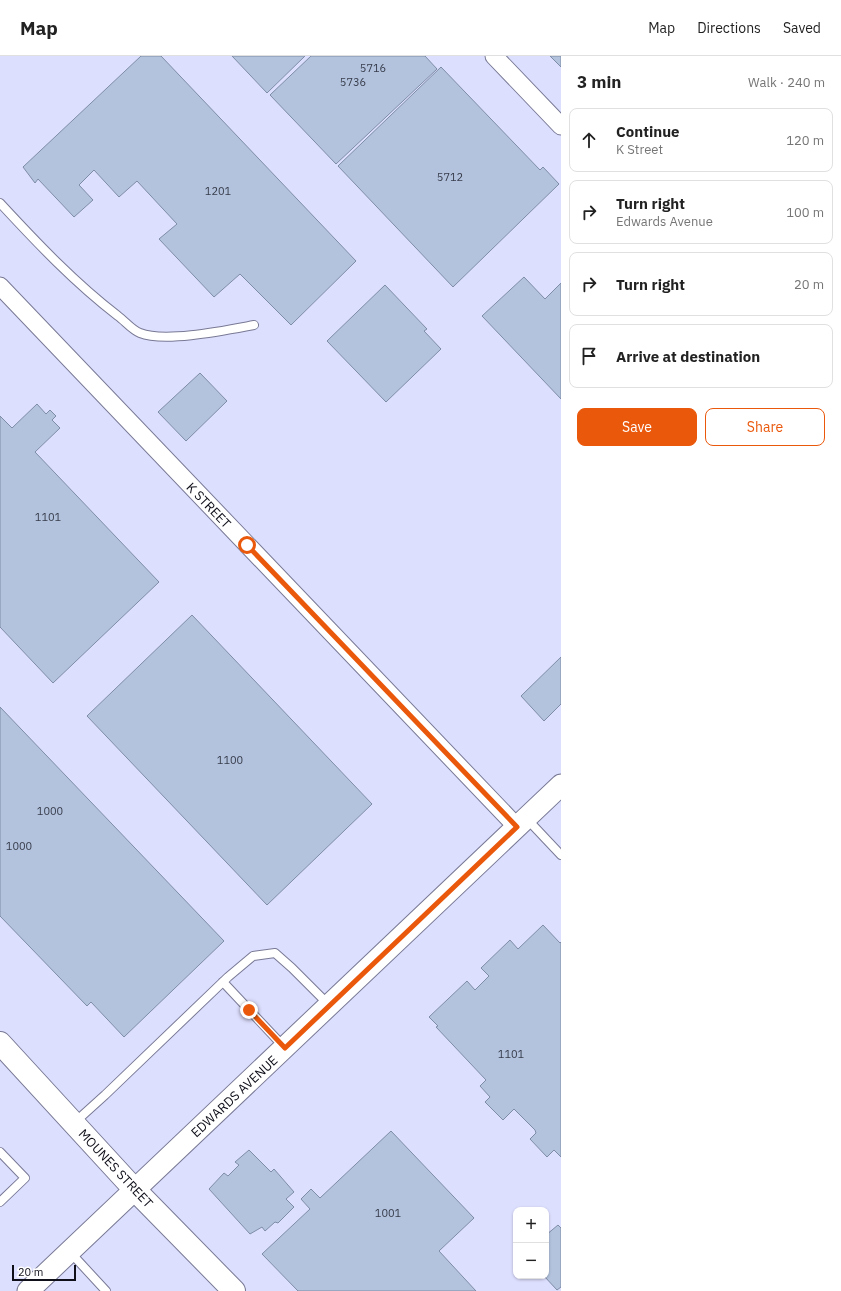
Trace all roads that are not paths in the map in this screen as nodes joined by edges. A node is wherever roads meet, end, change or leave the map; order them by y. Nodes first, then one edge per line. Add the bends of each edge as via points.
1 (494, 56) edge
2 (561, 126) edge
3 (0, 203) edge
4 (0, 286) edge
5 (254, 324) dead end
6 (561, 786) edge
7 (522, 823) junction
8 (561, 855) edge
9 (223, 982) junction
10 (329, 1006) junction
11 (0, 1043) edge
12 (285, 1048) junction
13 (74, 1123) junction
14 (0, 1152) edge
15 (135, 1190) junction
16 (0, 1202) edge
17 (70, 1252) junction
18 (28, 1291) edge
19 (106, 1291) edge
20 (234, 1291) edge

1 - 2 street
3 - 5 lane via 48,254 140,333 161,336 192,335
4 - 7 street, K STREET
6 - 7 street, EDWARDS AVENUE
7 - 8 lane
7 - 10 street, EDWARDS AVENUE
9 - 10 lane via 253,956 275,953
9 - 12 lane
9 - 13 lane
10 - 12 street, EDWARDS AVENUE
11 - 13 main road, MOUNES STREET
12 - 15 street, EDWARDS AVENUE
13 - 15 main road, MOUNES STREET
14 - 16 lane via 25,1178
15 - 17 street, EDWARDS AVENUE
15 - 20 main road, MOUNES STREET
17 - 18 street, EDWARDS AVENUE
17 - 19 lane

